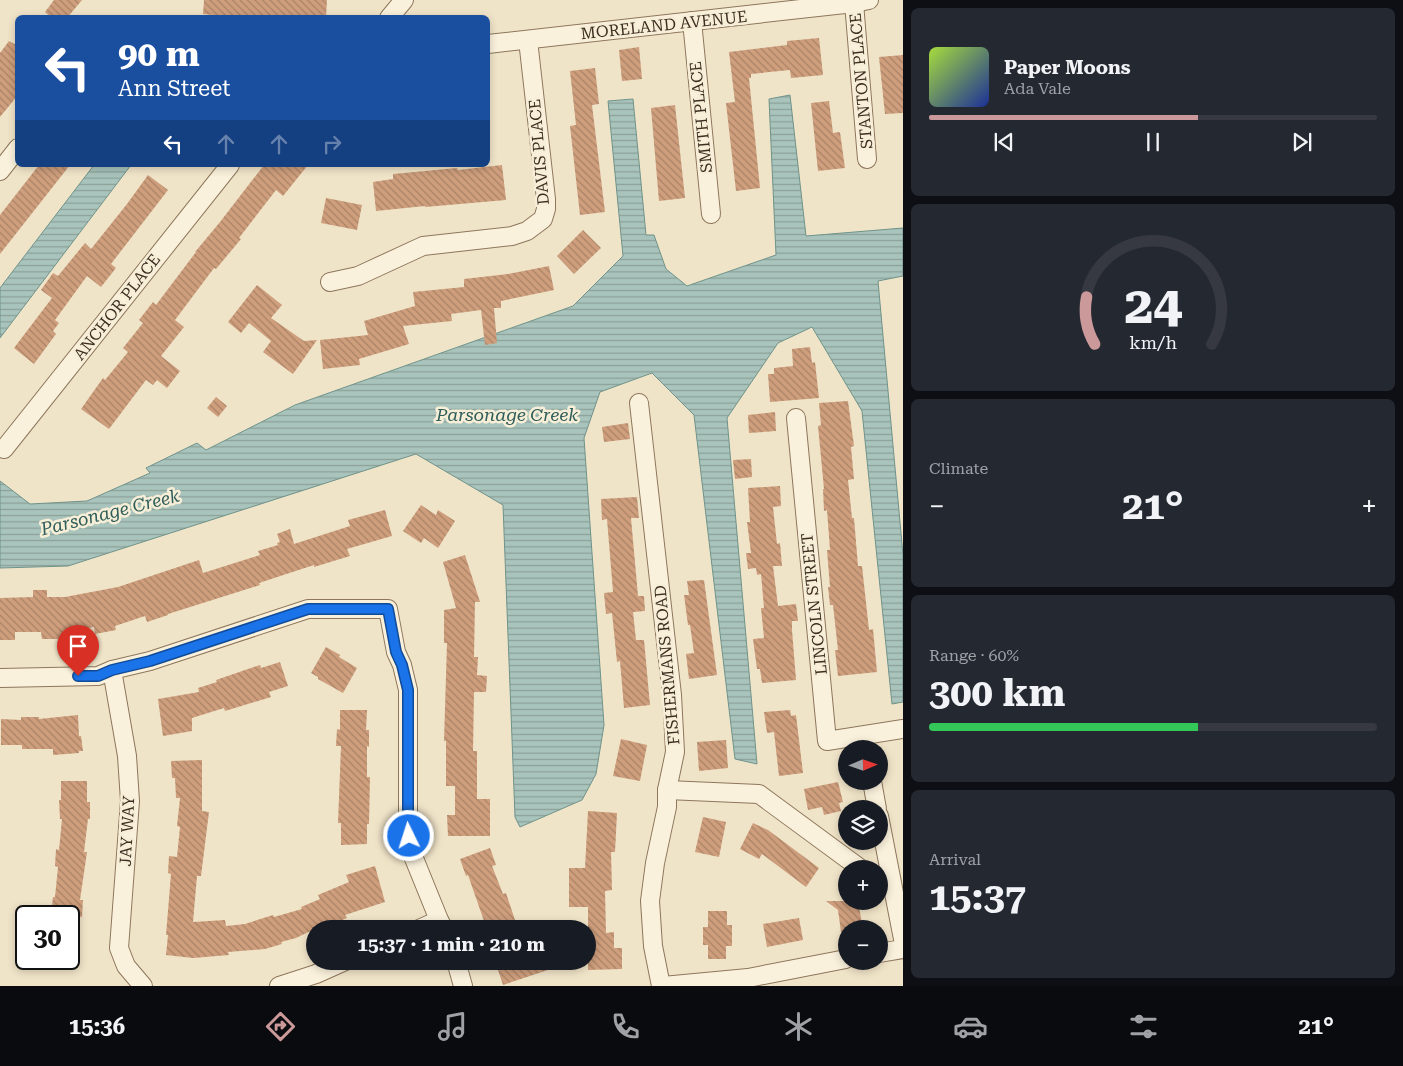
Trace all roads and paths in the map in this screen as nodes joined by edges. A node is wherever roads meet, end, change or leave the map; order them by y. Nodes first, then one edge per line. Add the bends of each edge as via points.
1 (404, 0) edge
2 (862, 2) edge
3 (392, 15) edge
4 (692, 21) junction
5 (528, 40) junction
6 (490, 44) edge
7 (15, 152) edge
8 (867, 159) dead end
9 (228, 167) edge
10 (0, 171) edge
11 (711, 214) dead end
12 (330, 282) dead end
13 (639, 403) dead end
14 (796, 418) dead end
15 (4, 449) dead end
16 (112, 670) junction
17 (0, 678) edge
18 (903, 728) edge
19 (870, 740) edge
20 (838, 741) edge
21 (667, 790) junction
22 (886, 850) edge
23 (849, 860) edge
24 (888, 888) edge
25 (894, 892) junction
26 (440, 920) edge
27 (903, 939) edge
28 (903, 948) edge
29 (888, 951) edge
30 (838, 961) edge
31 (325, 970) edge
32 (459, 970) edge
33 (143, 986) edge
34 (279, 986) edge
35 (463, 986) edge
36 (662, 986) edge

1 - 3 street
2 - 4 street, MORELAND AVENUE
2 - 8 street, STANTON PLACE
4 - 5 street, MORELAND AVENUE
4 - 11 street, SMITH PLACE
5 - 6 street, MORELAND AVENUE
5 - 12 street, DAVIS PLACE via 546,199 542,219 527,231 512,236 423,246 358,276
7 - 10 street
9 - 15 street, ANCHOR PLACE
13 - 21 street, FISHERMANS ROAD via 672,695 675,752
14 - 20 street, LINCOLN STREET via 827,741
16 - 17 street via 98,676
16 - 26 street via 150,661 308,609 388,609 396,652 408,690 411,851
16 - 33 street, JAY WAY via 128,756 130,801 119,948 126,966
18 - 19 street
21 - 23 street via 759,794
21 - 36 street, FISHERMANS ROAD via 667,807 650,902 653,946
22 - 25 street
24 - 25 street
25 - 27 street
28 - 29 street
30 - 36 street via 748,978
31 - 34 street
32 - 35 street

